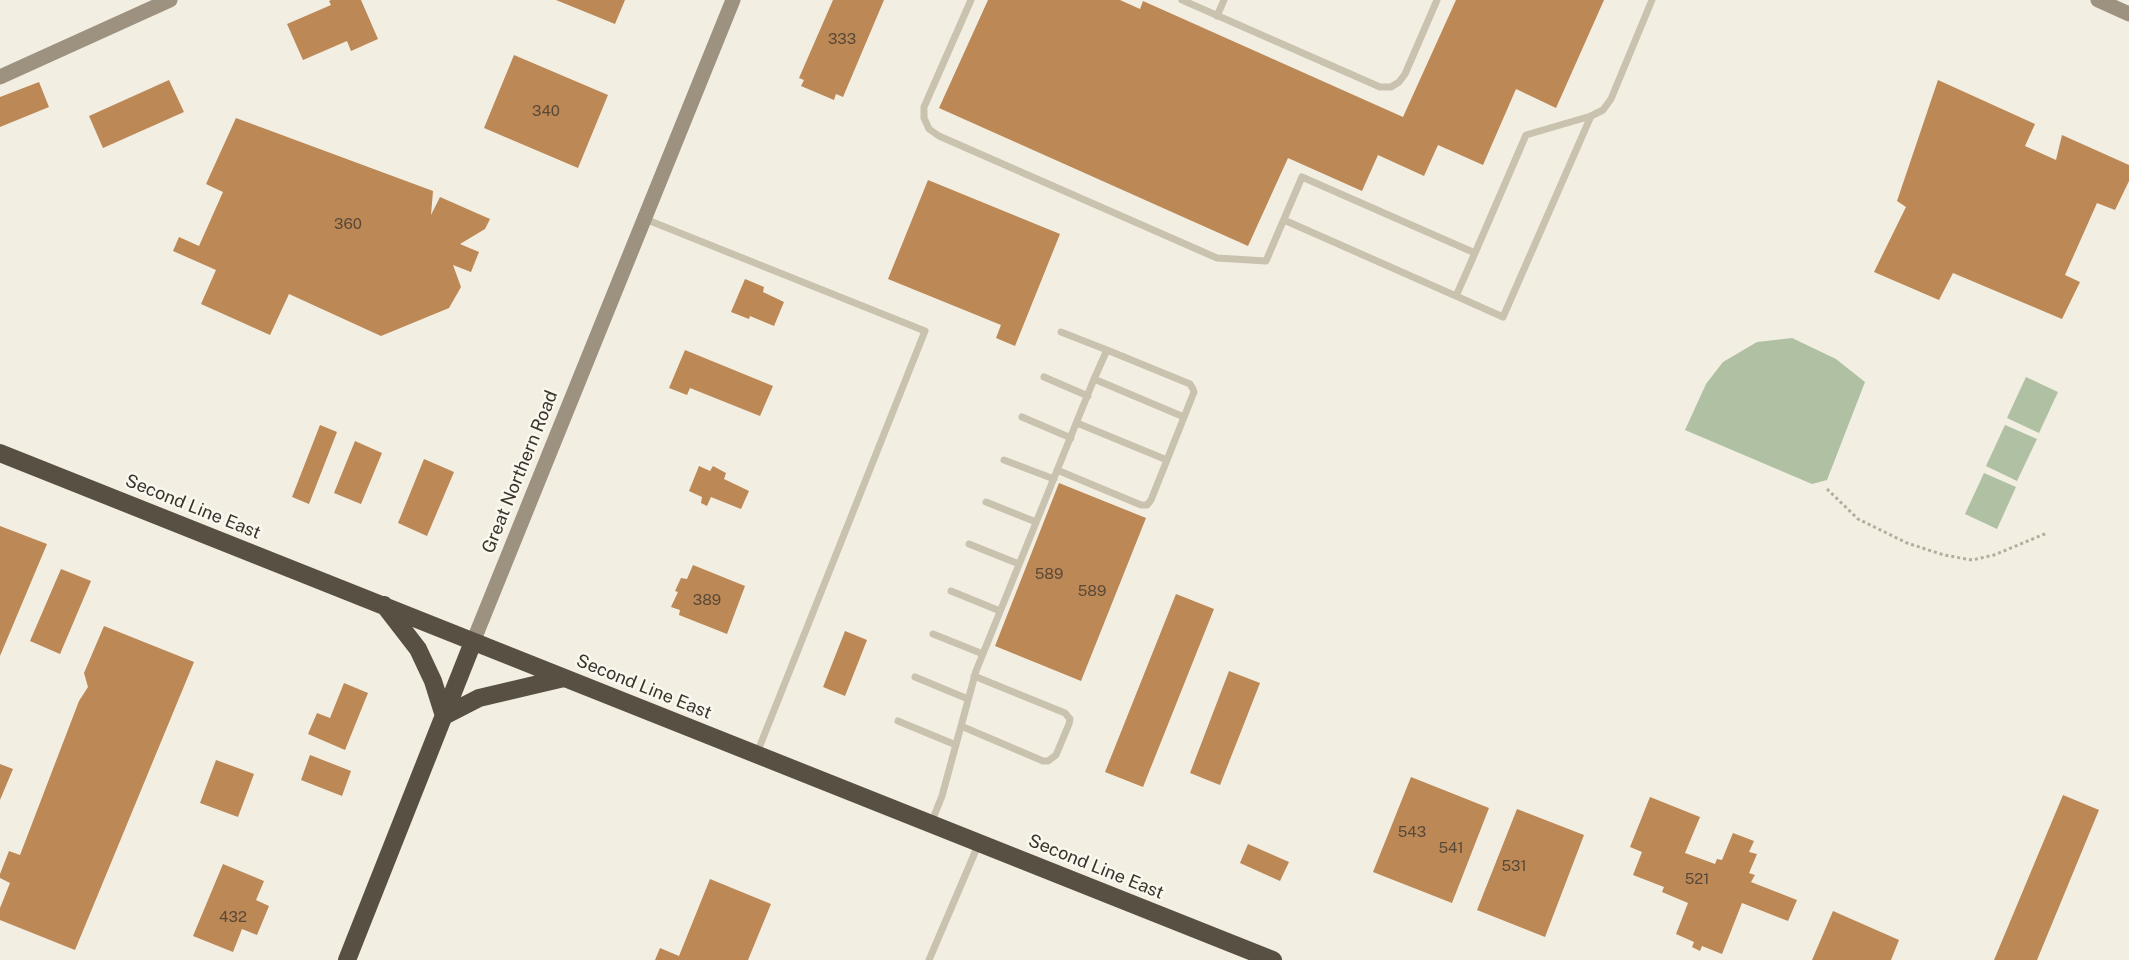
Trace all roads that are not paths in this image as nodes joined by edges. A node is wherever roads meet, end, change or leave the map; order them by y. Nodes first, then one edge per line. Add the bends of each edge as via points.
1 (170, 0) edge
2 (734, 0) edge
3 (971, 0) edge
4 (1182, 0) edge
5 (1224, 0) edge
6 (1437, 0) edge
7 (1652, 0) edge
8 (2098, 0) edge
9 (2129, 14) edge
10 (1217, 16) junction
11 (0, 76) edge
12 (1591, 116) junction
13 (645, 219) junction
14 (1284, 220) junction
15 (1475, 253) junction
16 (1456, 296) junction
17 (1061, 332) dead end
18 (1107, 350) junction
19 (1044, 377) dead end
20 (1094, 379) junction
21 (1088, 396) junction
22 (1022, 417) dead end
23 (1184, 417) junction
24 (1077, 423) junction
25 (1071, 438) junction
26 (0, 453) edge
27 (1004, 460) dead end
28 (1167, 460) junction
29 (1058, 470) junction
30 (1054, 479) junction
31 (986, 502) dead end
32 (1036, 522) junction
33 (969, 544) dead end
34 (1019, 564) junction
35 (951, 591) dead end
36 (384, 605) junction
37 (1000, 611) junction
38 (933, 634) dead end
39 (473, 642) junction
40 (983, 654) junction
41 (974, 676) junction
42 (915, 677) dead end
43 (564, 678) junction
44 (968, 699) junction
45 (444, 716) junction
46 (898, 721) dead end
47 (961, 726) junction
48 (956, 745) junction
49 (756, 754) junction
50 (931, 824) junction
51 (979, 843) junction
52 (347, 960) edge
53 (929, 960) edge
54 (1273, 960) edge

1 - 11 main road
2 - 13 main road, Great Northern Road
3 - 14 lane via 924,107 924,118 934,133 1217,258 1266,261
4 - 10 lane
5 - 10 lane
6 - 10 lane via 1405,74 1391,87 1380,87
7 - 12 lane via 1611,99 1603,110
8 - 9 main road
12 - 15 lane via 1526,135
12 - 16 lane via 1503,317
13 - 39 main road, Great Northern Road
13 - 49 lane via 925,331
14 - 15 lane via 1302,177
14 - 16 lane
15 - 16 lane
17 - 18 lane
18 - 20 lane
18 - 23 lane via 1190,384 1194,392
19 - 21 lane
20 - 21 lane
20 - 23 lane
21 - 24 lane
22 - 25 lane
23 - 28 lane
24 - 25 lane
24 - 28 lane
25 - 29 lane
26 - 36 highway, Second Line East
27 - 30 lane
28 - 29 lane via 1147,505
29 - 30 lane
30 - 32 lane
31 - 32 lane
32 - 34 lane
33 - 34 lane
34 - 37 lane
35 - 37 lane
36 - 39 highway, Second Line East
36 - 45 highway via 418,649
37 - 40 lane
38 - 40 lane
39 - 43 highway, Second Line East
39 - 45 highway, Great Northern Road
40 - 41 lane
41 - 44 lane
41 - 47 lane via 1065,712 1069,724 1056,755 1048,761
42 - 44 lane
43 - 45 highway via 479,698
43 - 49 highway, Second Line East
44 - 47 lane
45 - 52 highway, Great Northern Road
46 - 48 lane
47 - 48 lane
48 - 50 lane
49 - 50 highway, Second Line East
50 - 51 highway, Second Line East
51 - 53 lane
51 - 54 highway, Second Line East

